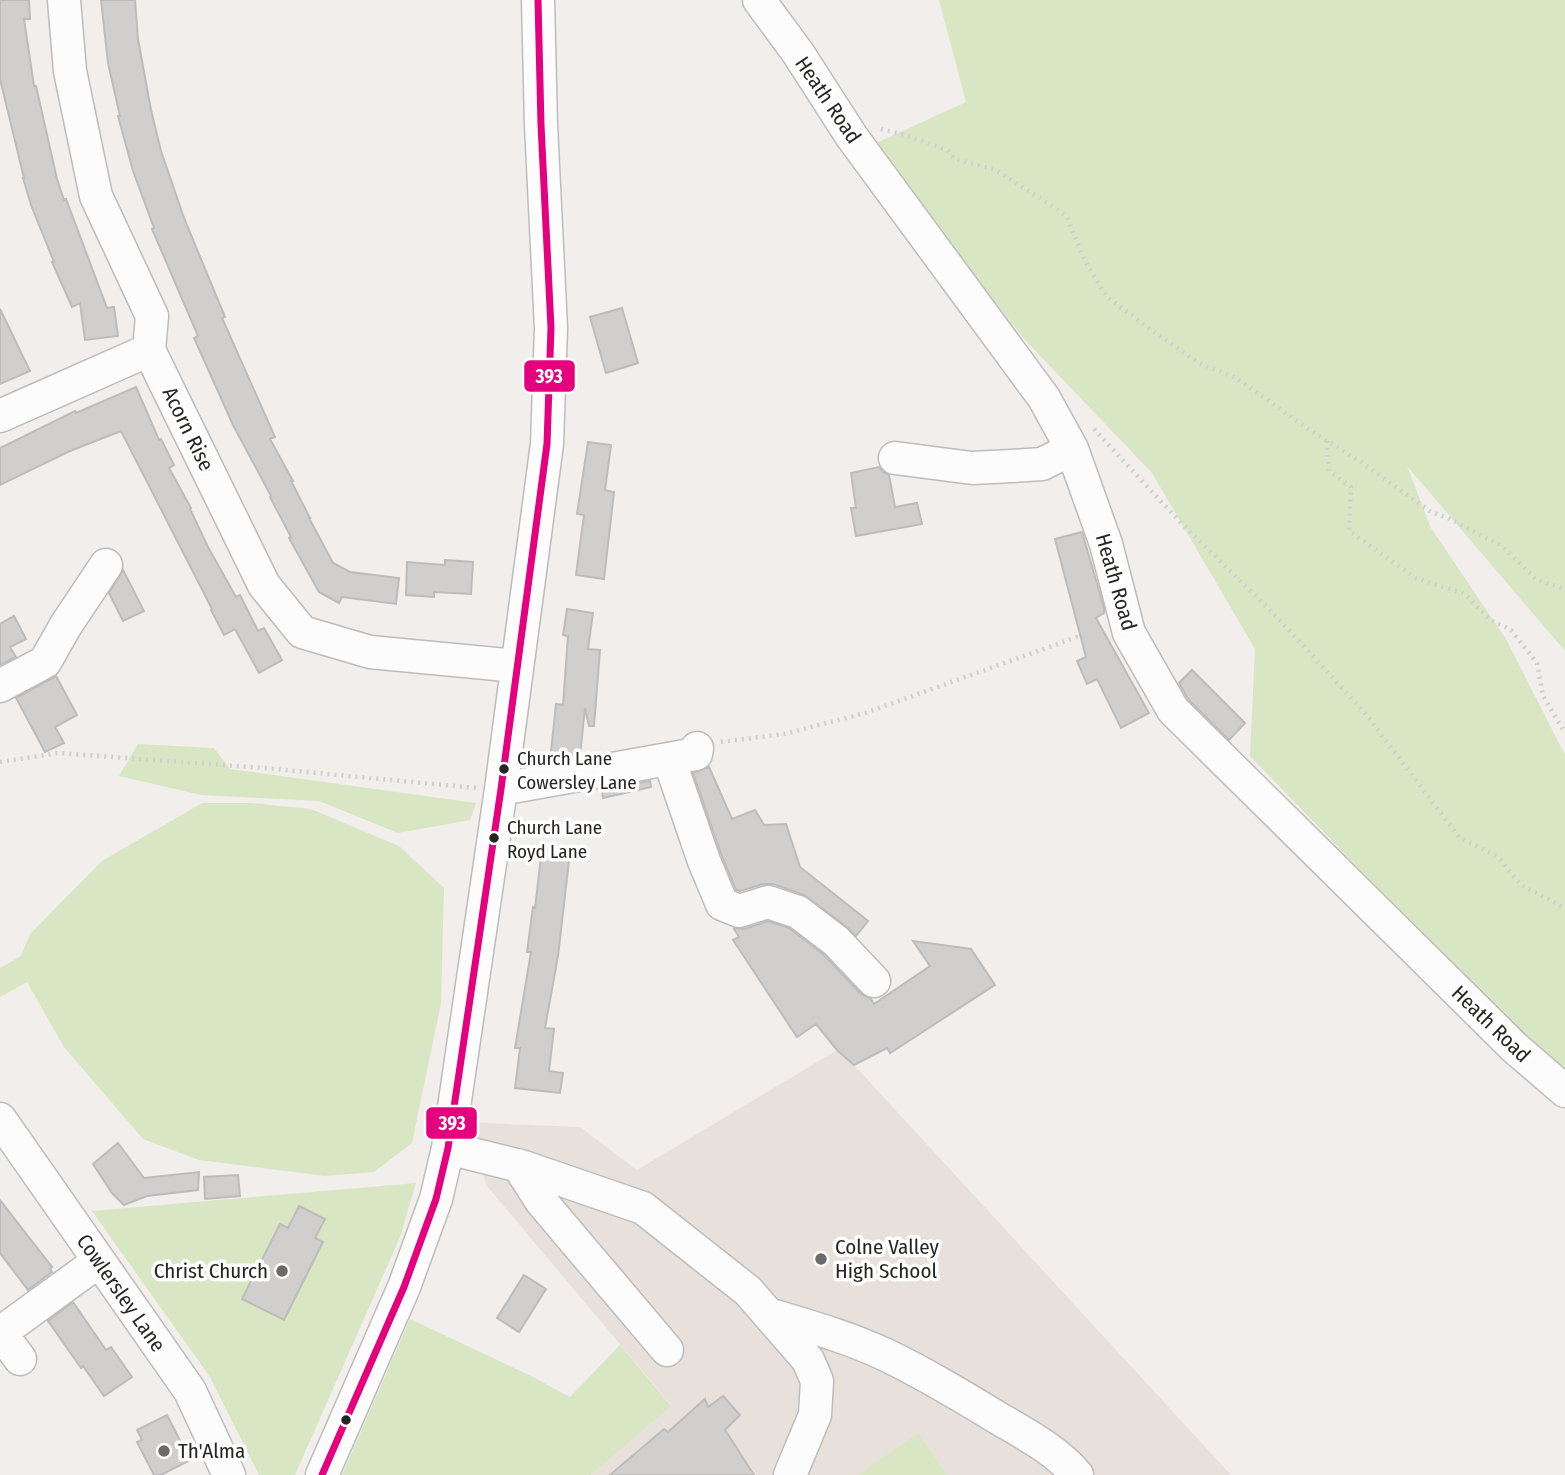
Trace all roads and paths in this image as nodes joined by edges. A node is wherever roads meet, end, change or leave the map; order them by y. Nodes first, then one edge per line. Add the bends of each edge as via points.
1 (64, 0) edge
2 (538, 0) edge
3 (760, 0) edge
4 (852, 137) junction
5 (149, 350) junction
6 (0, 416) edge
7 (1088, 422) dead end
8 (1327, 441) junction
9 (1072, 449) junction
10 (895, 458) dead end
11 (106, 565) dead end
12 (1565, 589) edge
13 (1129, 633) junction
14 (517, 666) junction
15 (0, 686) edge
16 (1565, 733) edge
17 (683, 754) junction
18 (0, 762) edge
19 (501, 789) junction
20 (1565, 908) edge
21 (874, 981) dead end
22 (1565, 1091) edge
23 (0, 1119) edge
24 (448, 1148) junction
25 (518, 1165) junction
26 (99, 1261) junction
27 (768, 1314) junction
28 (3, 1326) edge
29 (667, 1350) dead end
30 (20, 1359) dead end
31 (229, 1475) edge
32 (322, 1475) edge
33 (790, 1475) edge
34 (1077, 1475) edge

1 - 5 street via 70,72 96,196 152,316
2 - 14 street via 551,328 547,444
3 - 4 street, Heath Road
4 - 8 path via 878,129 996,170 1067,217 1106,296 1199,363 1236,378
4 - 9 street, Heath Road via 1044,398
5 - 6 street
5 - 14 street, Acorn Rise via 264,585 302,632 370,652
7 - 20 path via 1364,712 1459,837 1498,857 1521,885
8 - 12 path via 1431,512 1502,546 1537,580
8 - 16 path via 1329,471 1351,487 1349,531 1416,578 1465,594 1490,620 1511,630 1537,663 1543,696
9 - 10 street via 1042,464 1012,466 972,468
9 - 13 street, Heath Road via 1106,544
11 - 15 street via 44,662
13 - 17 path via 1099,642 1077,638 865,713
13 - 22 street, Heath Road via 1173,710 1515,1048
14 - 19 street
17 - 19 street
17 - 21 street via 704,861 722,904 739,911 768,902 798,912 836,941
18 - 19 path via 58,753
19 - 24 street
23 - 26 street, Cowlersley Lane
24 - 25 street
24 - 32 street via 436,1199 404,1287
25 - 27 street via 643,1208 748,1291
25 - 29 street via 541,1201
26 - 28 street
26 - 31 street, Cowlersley Lane via 190,1391
27 - 33 street via 808,1360 817,1381 815,1415
27 - 34 street via 831,1333 918,1372 1024,1434
28 - 30 street via 6,1340

